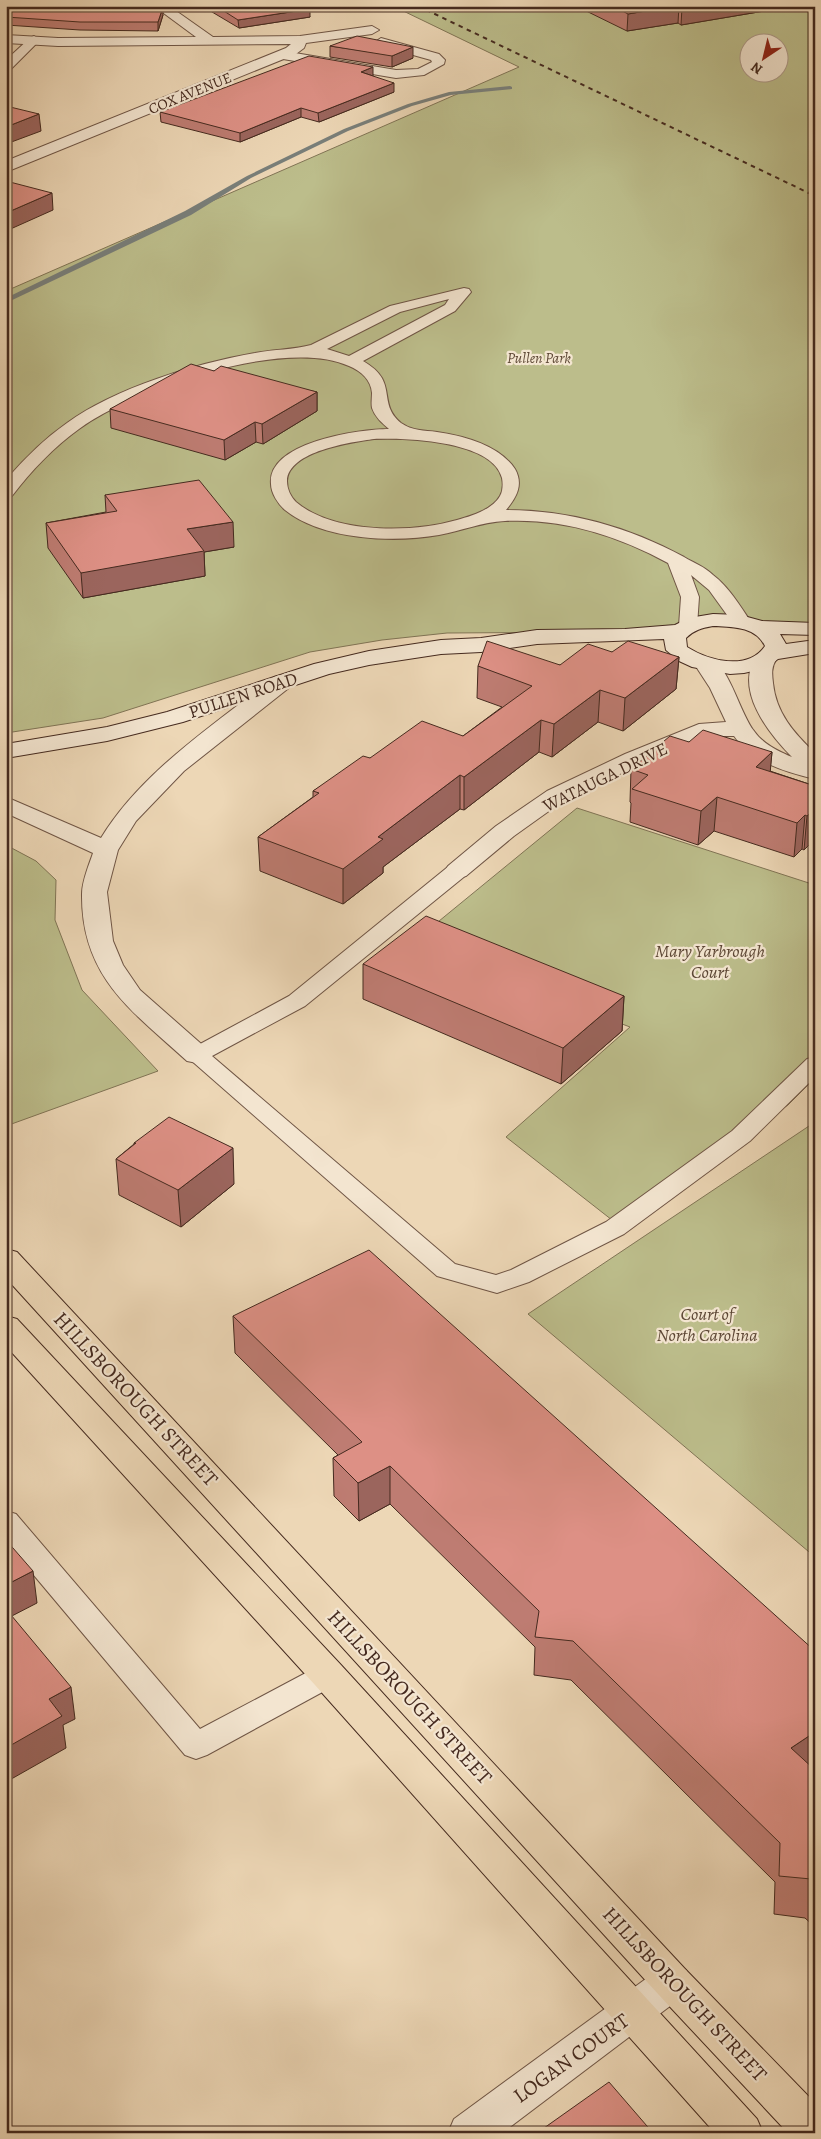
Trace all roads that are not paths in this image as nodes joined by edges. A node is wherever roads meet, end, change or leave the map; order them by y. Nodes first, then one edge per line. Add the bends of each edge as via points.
1 (160, 6) edge
2 (372, 30) dead end
3 (348, 34) junction
4 (6, 39) edge
5 (34, 40) junction
6 (300, 40) junction
7 (212, 42) junction
8 (283, 55) junction
9 (6, 67) edge
10 (6, 167) edge
11 (303, 351) junction
12 (351, 361) junction
13 (380, 407) junction
14 (406, 434) junction
15 (350, 437) junction
16 (511, 491) junction
17 (6, 492) edge
18 (484, 517) junction
19 (560, 519) junction
20 (676, 560) junction
21 (750, 624) junction
22 (684, 628) junction
23 (815, 629) edge
24 (481, 645) junction
25 (815, 646) edge
26 (684, 656) junction
27 (769, 657) junction
28 (706, 665) junction
29 (282, 682) junction
30 (740, 729) junction
31 (6, 751) edge
32 (815, 766) edge
33 (815, 772) edge
34 (6, 804) edge
35 (106, 850) junction
36 (457, 871) joint
37 (197, 1054) junction
38 (815, 1064) edge
39 (6, 1260) edge
40 (6, 1326) edge
41 (6, 1522) edge
42 (328, 1675) junction
43 (672, 1982) junction
44 (632, 2012) junction
45 (815, 2132) edge
46 (469, 2133) edge
47 (742, 2133) edge

1 - 7 street
2 - 3 street
3 - 6 street
3 - 8 lane via 436,57 438,64 420,72 396,74
4 - 5 street
5 - 7 street
5 - 9 lane
6 - 7 street
6 - 8 street, COX AVENUE via 300,45
8 - 10 street, COX AVENUE
11 - 12 lane
11 - 12 lane via 326,345 401,306 464,292 450,308
11 - 17 lane via 204,369 119,400 81,420 46,449
12 - 13 lane via 378,381
13 - 14 lane via 388,419
13 - 15 lane
14 - 15 lane
14 - 16 lane via 464,443 486,452 503,464 511,477
15 - 18 lane via 317,446 296,457 283,470 278,483 283,498 299,512 323,523 387,534 440,530
16 - 18 lane via 502,504
16 - 19 lane
18 - 19 lane via 509,515
19 - 20 lane via 633,538
20 - 21 lane via 712,583
20 - 22 lane via 690,597
21 - 22 street, PULLEN ROAD via 713,620
21 - 23 street
21 - 27 street via 774,639 776,646
22 - 24 street, PULLEN ROAD via 625,635 538,637
22 - 26 street via 675,636 677,650
24 - 26 street, PULLEN ROAD via 626,650
24 - 29 street, PULLEN ROAD via 441,647 369,658
25 - 27 street
26 - 28 street, PULLEN ROAD
27 - 28 street via 738,667
27 - 32 street via 761,665 761,693 786,739
28 - 30 street via 720,682
29 - 31 street, PULLEN ROAD via 124,730
29 - 35 street via 153,787 126,817
30 - 33 street via 748,740 784,763
30 - 36 street, WATAUGA DRIVE via 707,729 555,796
34 - 35 street
35 - 37 street via 94,892 100,941 110,965 130,995
36 - 37 lane via 297,1002
37 - 38 lane via 446,1270 497,1284 520,1276 615,1228 741,1136
39 - 43 main road, HILLSBOROUGH STREET
40 - 42 main road
41 - 42 lane via 196,1746
42 - 44 main road
43 - 44 street, LOGAN COURT
43 - 45 main road, HILLSBOROUGH STREET
44 - 46 street, LOGAN COURT
44 - 47 main road

